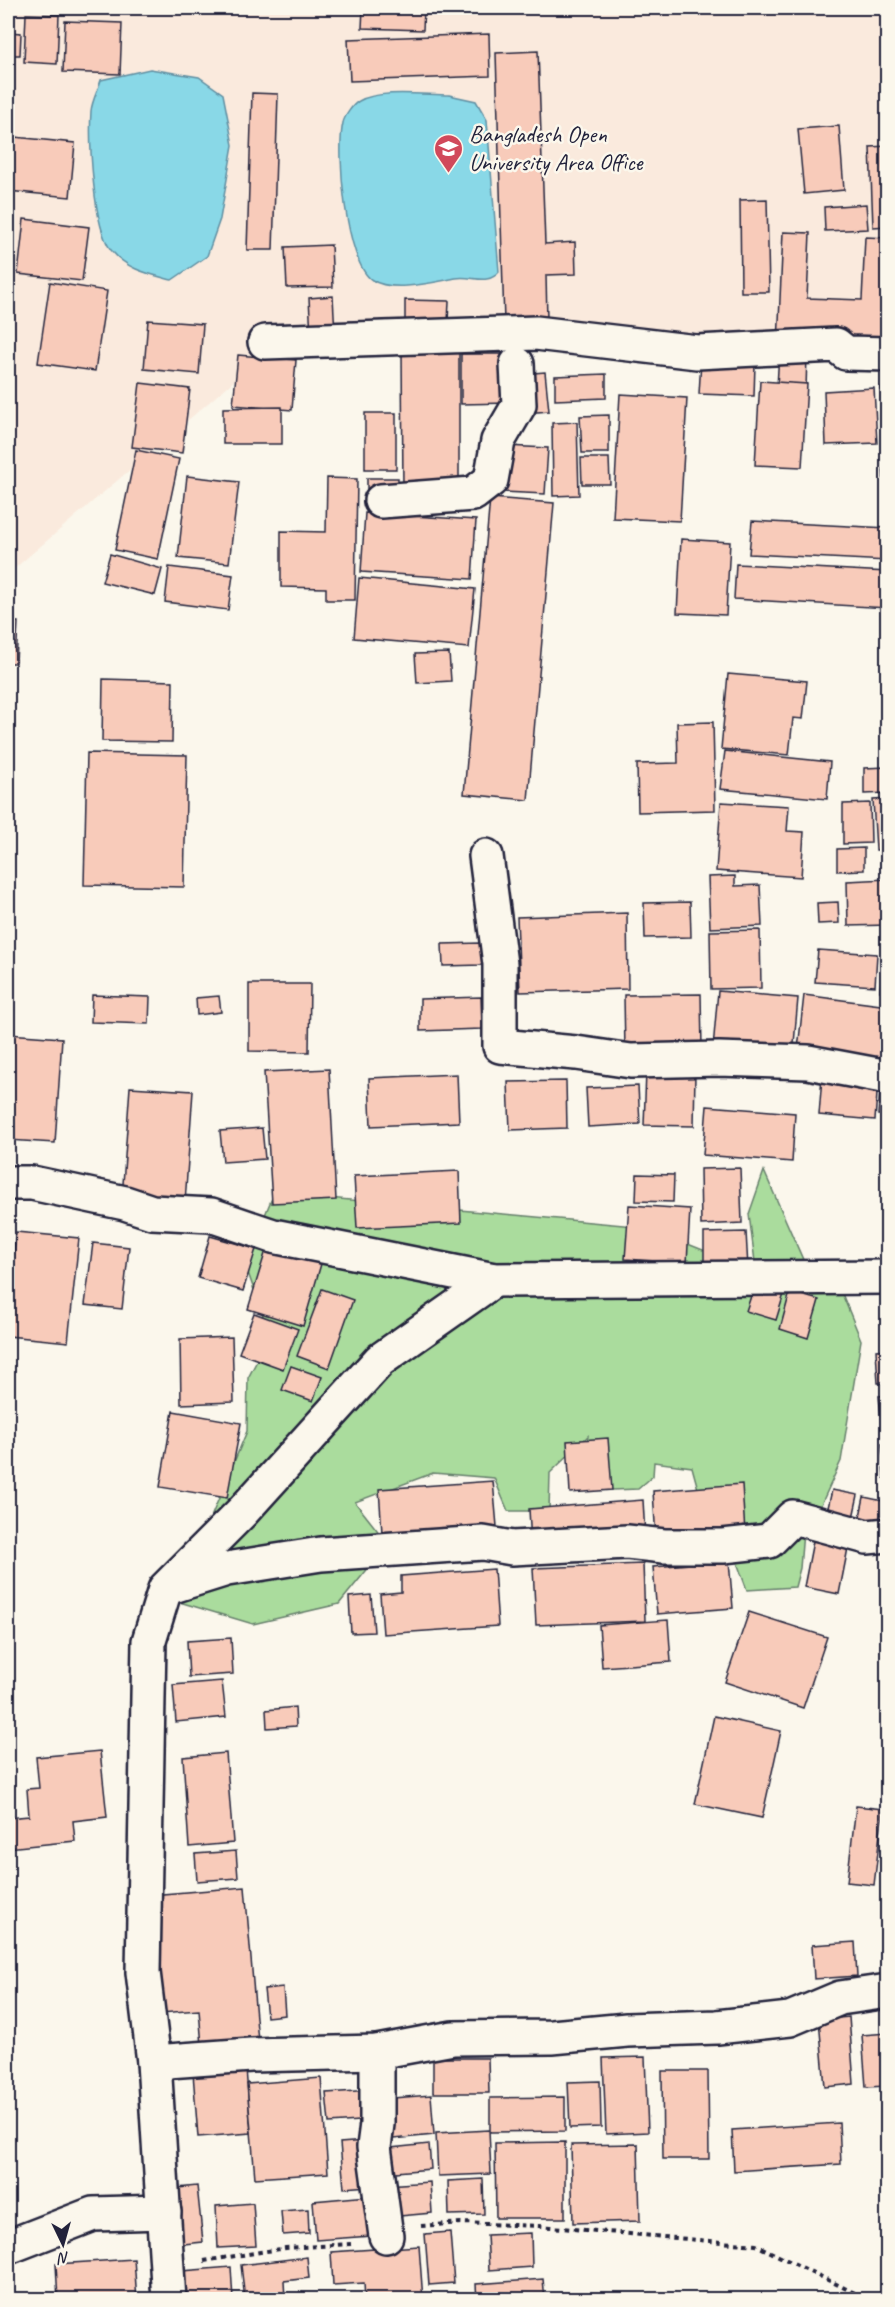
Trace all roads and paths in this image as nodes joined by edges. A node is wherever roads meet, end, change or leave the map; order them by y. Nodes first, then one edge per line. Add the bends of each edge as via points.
1 (265, 342) dead end
2 (888, 354) edge
3 (518, 364) dead end
4 (381, 501) dead end
5 (486, 856) dead end
6 (888, 1077) edge
7 (8, 1183) edge
8 (888, 1277) edge
9 (494, 1280) junction
10 (888, 1535) edge
11 (165, 1589) junction
12 (888, 1991) edge
13 (377, 2052) junction
14 (154, 2062) junction
15 (164, 2212) junction
16 (386, 2236) junction
17 (8, 2247) edge
18 (168, 2284) edge
19 (869, 2300) edge

1 - 2 street via 536,333 697,352 836,345 846,353
3 - 4 street via 519,405 498,441 490,480 473,494
5 - 6 street via 500,964 500,1046 631,1061 808,1062
7 - 9 street via 32,1183 152,1212 211,1215 273,1236
8 - 9 street
9 - 11 street via 380,1360 243,1511
10 - 11 street via 867,1537 794,1517 769,1541 723,1546 627,1542 512,1548 483,1544 321,1554 227,1569
11 - 14 street via 149,1641 143,1972
12 - 13 street via 840,1998 790,2019 552,2037 453,2038
13 - 14 street
13 - 16 street via 374,2147
14 - 15 street
15 - 17 street via 93,2214
15 - 18 street
16 - 18 path via 377,2242 286,2248 202,2261
16 - 19 path via 403,2227 461,2223 756,2245

